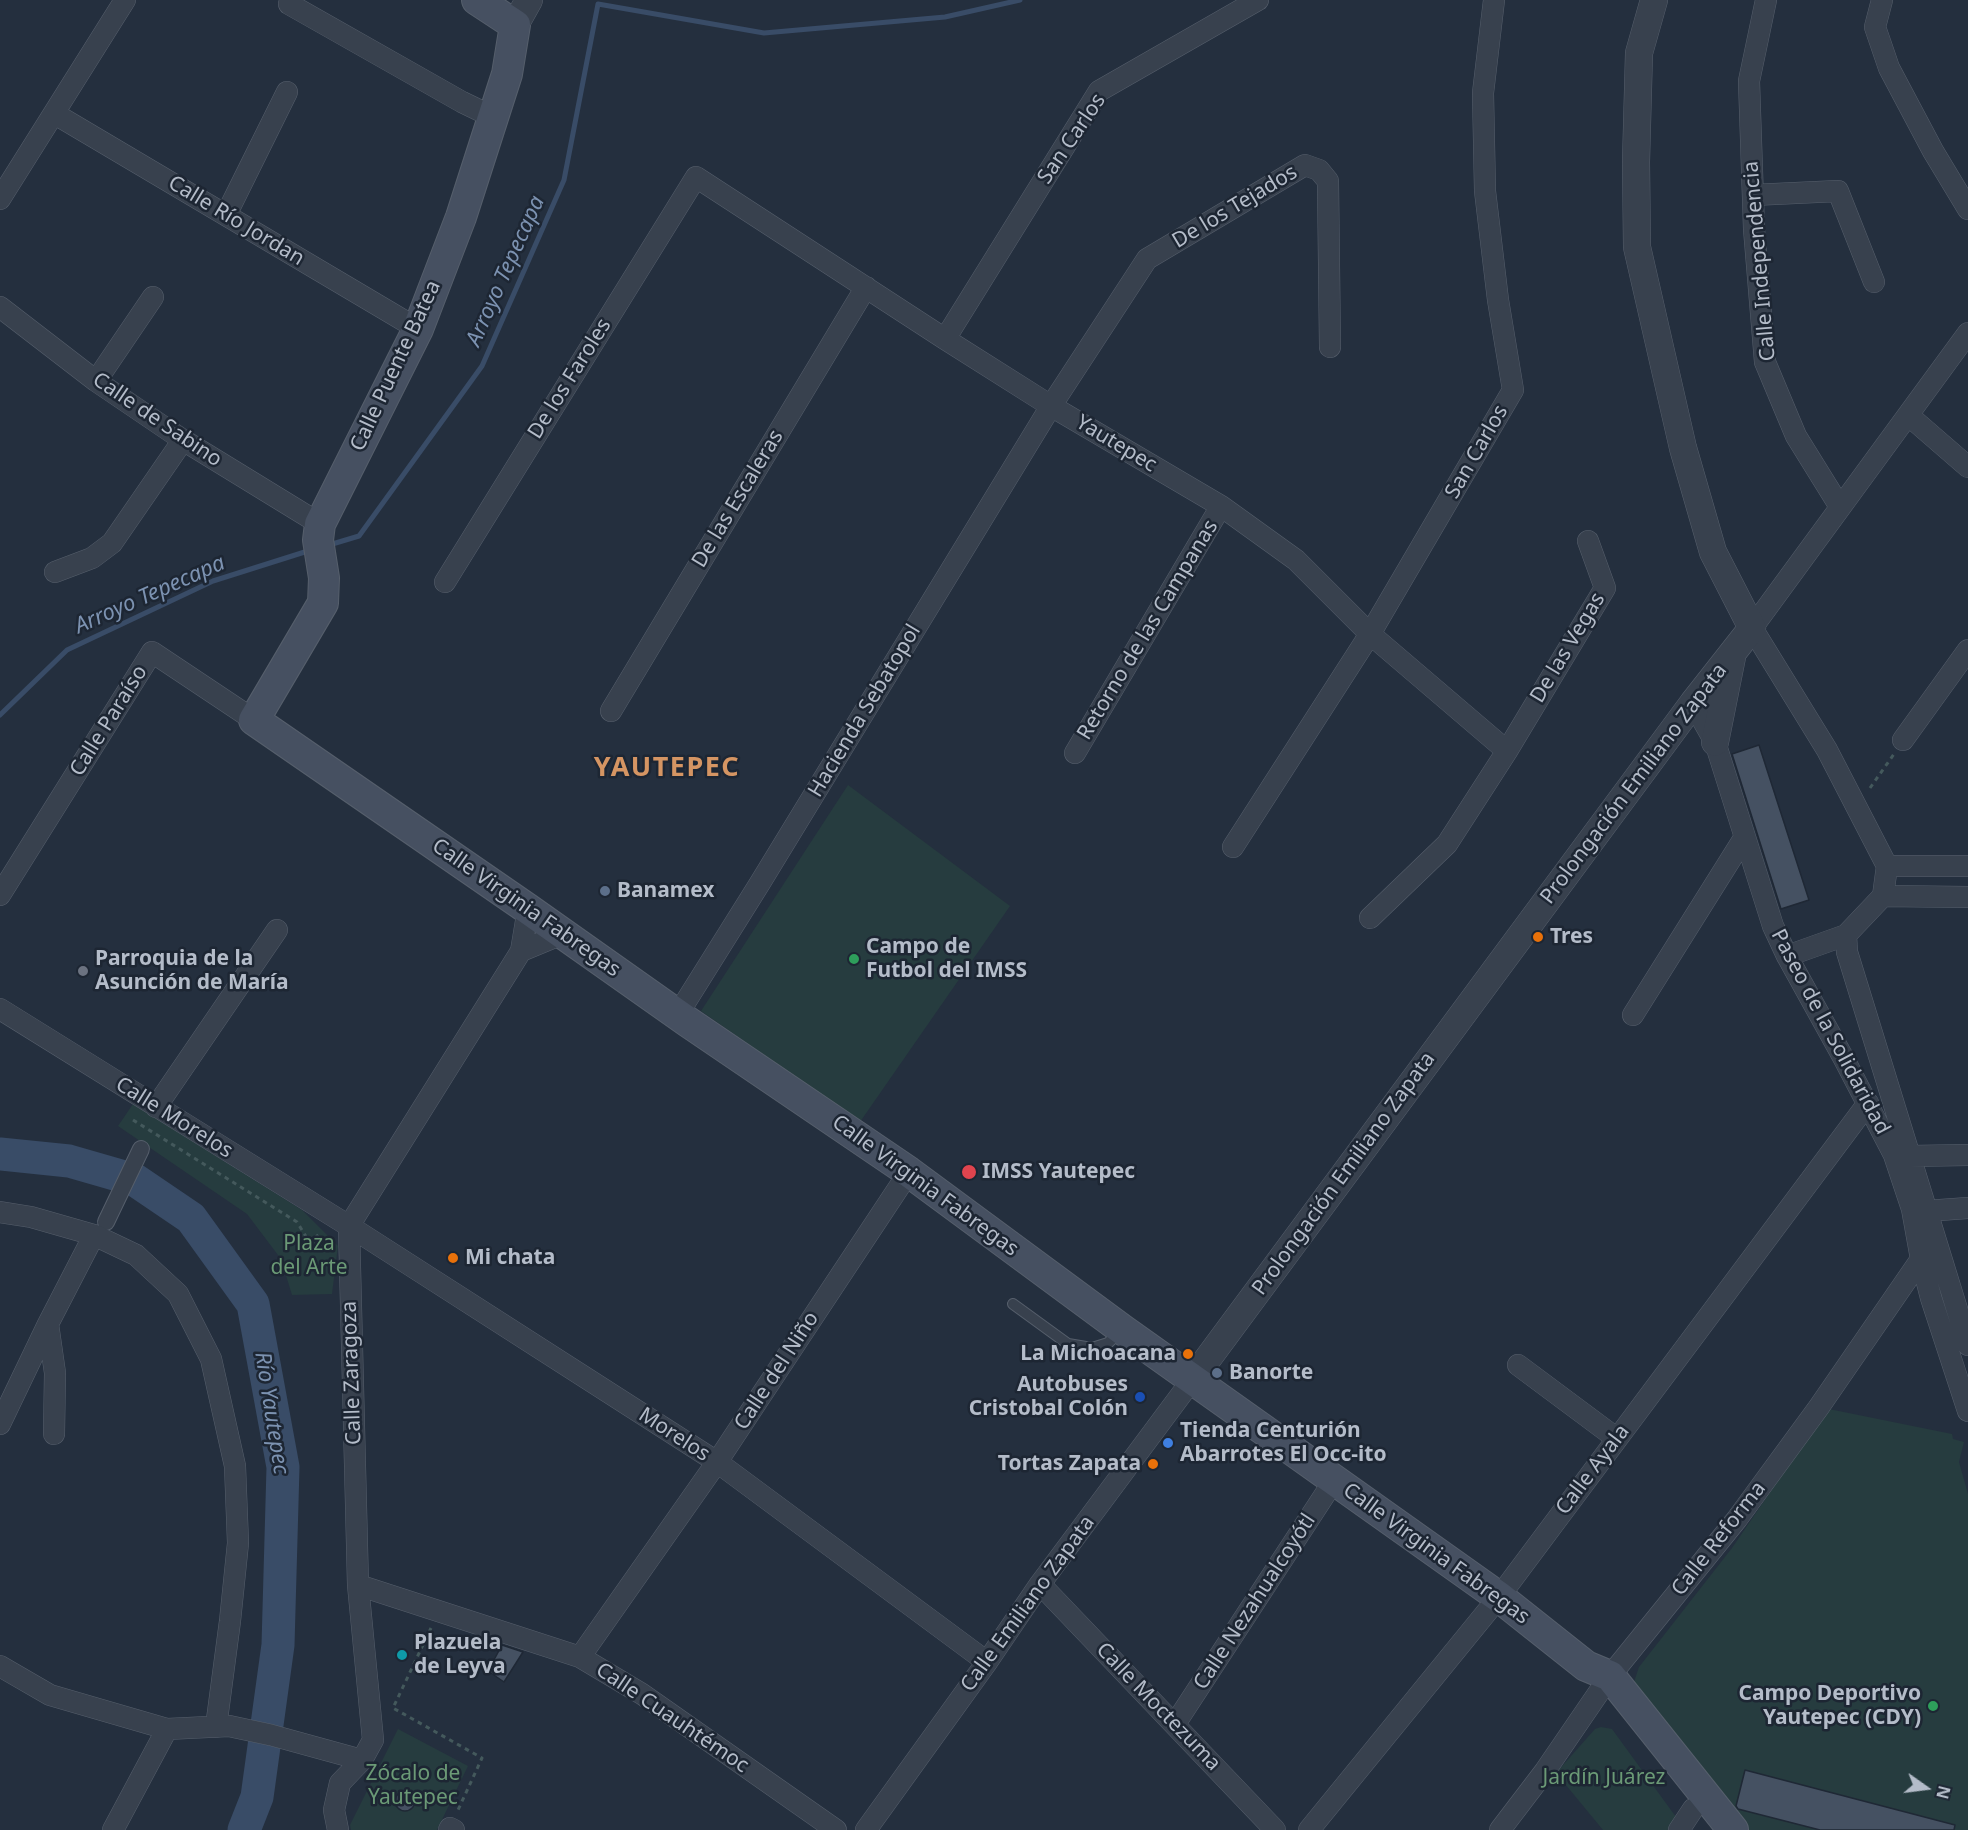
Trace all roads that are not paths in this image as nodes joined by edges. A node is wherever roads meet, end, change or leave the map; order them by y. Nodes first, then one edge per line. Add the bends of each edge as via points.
1 (125, 0) edge
2 (1258, 0) edge
3 (1494, 0) edge
4 (1654, 0) edge
5 (1767, 0) edge
6 (1882, 0) edge
7 (288, 4) dead end
8 (503, 9) edge
9 (287, 92) dead end
10 (55, 114) junction
11 (493, 117) junction
12 (696, 177) joint
13 (1752, 195) junction
14 (0, 199) edge
15 (1968, 209) edge
16 (226, 215) junction
17 (1874, 282) dead end
18 (866, 287) junction
19 (153, 297) dead end
20 (0, 307) edge
21 (418, 328) junction
22 (1968, 333) edge
23 (945, 339) junction
24 (1330, 347) dead end
25 (96, 381) junction
26 (1051, 406) junction
27 (1908, 415) junction
28 (183, 440) junction
29 (1968, 467) edge
30 (1221, 506) junction
31 (1840, 507) junction
32 (319, 532) junction
33 (1588, 541) dead end
34 (55, 572) dead end
35 (445, 582) dead end
36 (1752, 628) junction
37 (1370, 634) junction
38 (1968, 650) edge
39 (1732, 653) junction
40 (1693, 703) junction
41 (611, 711) dead end
42 (254, 720) junction
43 (1903, 740) road end
44 (1715, 742) junction
45 (1507, 751) junction
46 (1075, 753) dead end
47 (1744, 838) junction
48 (1233, 847) dead end
49 (1968, 866) edge
50 (1887, 867) junction
51 (0, 895) edge
52 (1882, 896) junction
53 (1968, 897) edge
54 (528, 909) junction
55 (1370, 918) dead end
56 (277, 930) dead end
57 (562, 934) junction
58 (1846, 935) junction
59 (521, 951) junction
60 (1787, 956) junction
61 (0, 1009) edge
62 (678, 1014) junction
63 (1633, 1015) dead end
64 (1868, 1103) junction
65 (156, 1107) junction
66 (141, 1149) dead end
67 (1968, 1155) edge
68 (1902, 1156) junction
69 (909, 1172) junction
70 (1968, 1208) edge
71 (1919, 1210) junction
72 (0, 1212) edge
73 (342, 1221) junction
74 (100, 1228) junction
75 (1929, 1253) junction
76 (1013, 1304) dead end
77 (48, 1324) junction
78 (1123, 1330) junction
79 (1968, 1345) edge
80 (1518, 1365) dead end
81 (1192, 1380) junction
82 (1968, 1411) edge
83 (0, 1424) edge
84 (54, 1434) dead end
85 (1616, 1438) junction
86 (717, 1462) junction
87 (1335, 1479) junction
88 (1040, 1584) junction
89 (358, 1585) junction
90 (1498, 1597) junction
91 (580, 1657) junction
92 (987, 1662) junction
93 (0, 1666) edge
94 (1598, 1678) junction
95 (1175, 1724) junction
96 (222, 1726) junction
97 (167, 1729) junction
98 (362, 1760) junction
99 (1694, 1823) edge
100 (113, 1830) edge
101 (338, 1830) edge
102 (836, 1830) edge
103 (866, 1830) edge
104 (1275, 1830) edge
105 (1309, 1830) edge
106 (1500, 1830) edge
107 (1733, 1830) edge

1 - 10 street
2 - 23 street, San Carlos via 1099,91
3 - 37 street, San Carlos via 1483,93 1485,191 1513,390
4 - 36 street via 1639,52 1637,247 1683,448 1713,552
5 - 13 street, Calle Independencia via 1749,81
6 - 15 street via 1875,27 1889,68
7 - 11 street
8 - 11 main road, Calle Puente Batea via 507,74
9 - 16 street
10 - 14 street
10 - 16 street, Calle Río Jordan
11 - 21 main road, Calle Puente Batea
12 - 18 street, Yautepec
12 - 35 street, De los Faroles
13 - 17 street via 1838,191
13 - 31 street, Calle Independencia via 1765,362 1796,436
16 - 21 street, Calle Río Jordan
18 - 23 street, Yautepec
18 - 41 street, De las Escaleras
19 - 25 street
20 - 25 street, Calle de Sabino
21 - 32 main road, Calle Puente Batea
22 - 27 street, Prolongación Emiliano Zapata
23 - 26 street, Yautepec
24 - 26 street, De los Tejados via 1328,181 1319,170 1305,165 1147,259
25 - 28 street, Calle de Sabino
26 - 30 street, Yautepec
26 - 62 street, Hacienda Sebatopol
27 - 29 street
27 - 31 street, Prolongación Emiliano Zapata
28 - 32 street, Calle de Sabino
28 - 34 street via 112,543 92,558
30 - 37 street, Yautepec via 1296,560
30 - 46 street, Retorno de las Campanas
31 - 36 street, Prolongación Emiliano Zapata
32 - 42 main road via 323,603
33 - 45 street, De las Vegas via 1605,588
36 - 39 street, Prolongación Emiliano Zapata
36 - 50 street via 1827,750
37 - 45 street, Yautepec
37 - 48 street, San Carlos
38 - 43 street
39 - 40 street, Prolongación Emiliano Zapata
39 - 44 street
40 - 44 street, Paseo de la Solidaridad
40 - 81 street, Prolongación Emiliano Zapata
42 - 51 street, Calle Paraíso via 152,652
42 - 54 main road, Calle Virginia Fabregas
44 - 47 street, Paseo de la Solidaridad
45 - 55 street via 1447,844
47 - 60 street, Paseo de la Solidaridad
47 - 63 street
49 - 50 street
50 - 52 street
52 - 53 street
52 - 58 street
54 - 57 main road, Calle Virginia Fabregas
54 - 59 street
56 - 65 street
57 - 59 street
57 - 62 main road, Calle Virginia Fabregas
58 - 60 street
58 - 68 street, Paseo de la Solidaridad via 1847,952
59 - 73 street
60 - 64 street, Paseo de la Solidaridad
61 - 65 street, Calle Morelos
62 - 69 main road, Calle Virginia Fabregas
64 - 68 street, Paseo de la Solidaridad
64 - 85 street, Calle Ayala
65 - 73 street, Calle Morelos
66 - 74 street
67 - 68 street
68 - 71 street, Paseo de la Solidaridad
68 - 71 street, Paseo de la Solidaridad via 1918,1184
69 - 78 main road, Calle Virginia Fabregas
69 - 86 street, Calle del Niño
70 - 71 street
71 - 75 street
72 - 74 street
73 - 86 street, Morelos
73 - 89 street, Calle Zaragoza
74 - 77 street
74 - 96 street via 178,1294 211,1359 235,1466 238,1543
75 - 79 street
75 - 82 street via 1931,1298
75 - 94 street, Calle Reforma via 1737,1519
76 - 78 lane via 1068,1344 1092,1348 1108,1343
77 - 83 street
77 - 84 street via 55,1373
78 - 81 main road, Calle Virginia Fabregas
80 - 85 street
81 - 87 main road, Calle Virginia Fabregas
81 - 88 street, Calle Emiliano Zapata
85 - 90 street, Calle Ayala
86 - 91 street, Calle del Niño
86 - 92 street, Morelos
87 - 90 main road, Calle Virginia Fabregas
87 - 95 street, Calle Nezahualcoyótl
88 - 92 street, Calle Emiliano Zapata
88 - 95 street, Calle Moctezuma
89 - 91 street, Calle Cuauhtémoc
89 - 98 street, Calle Zaragoza via 373,1740
90 - 94 main road, Calle Virginia Fabregas
90 - 105 street, Calle Ayala
91 - 102 street, Calle Cuauhtémoc via 642,1694
92 - 103 street, Calle Emiliano Zapata
93 - 97 street via 50,1695
94 - 99 main road
94 - 106 street, Calle Reforma via 1545,1771
94 - 107 main road
95 - 104 street, Calle Moctezuma
96 - 97 street
96 - 98 street via 272,1735
97 - 100 street
98 - 101 street, Calle Zaragoza via 340,1783 334,1810

